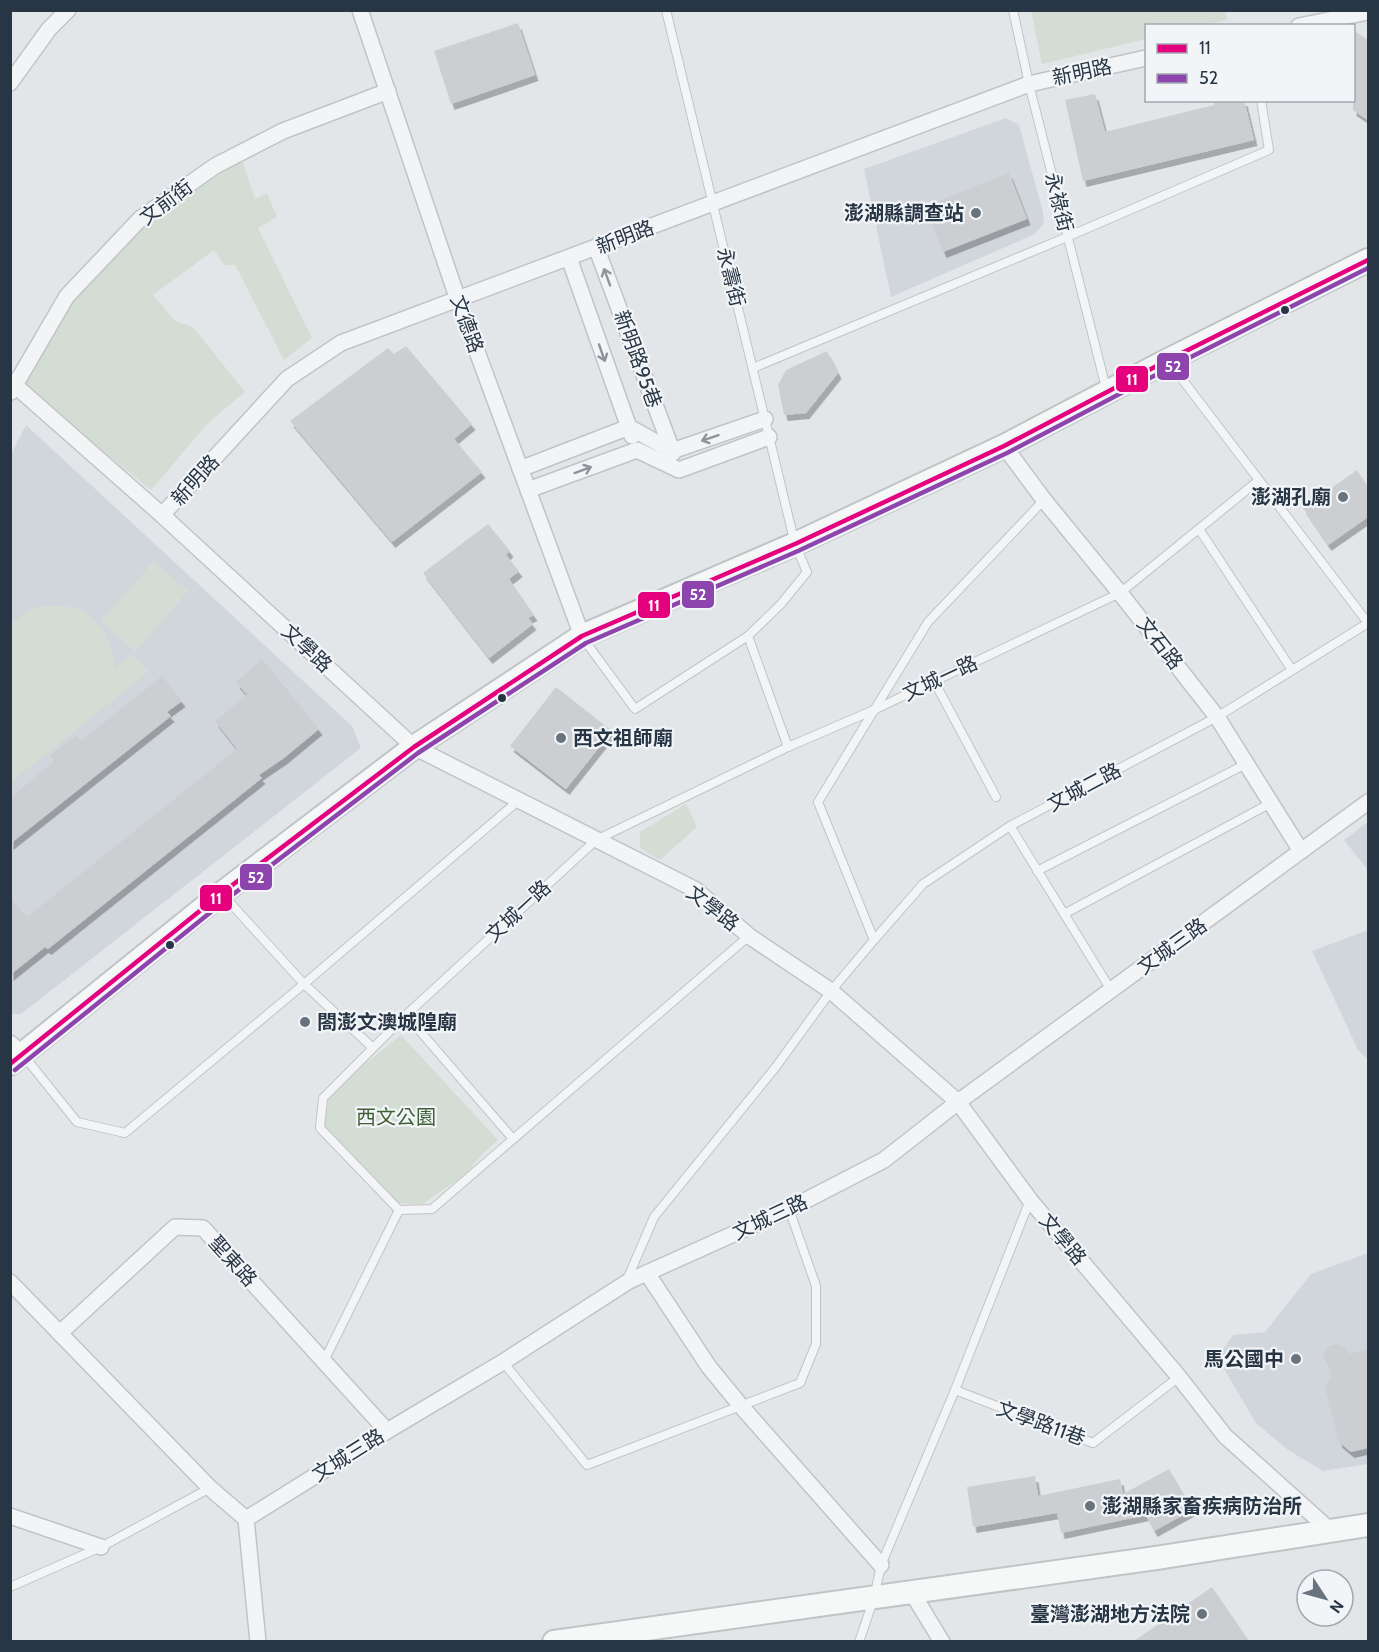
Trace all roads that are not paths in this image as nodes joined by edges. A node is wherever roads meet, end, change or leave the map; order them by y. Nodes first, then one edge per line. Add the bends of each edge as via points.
1 (68, 10) edge
2 (360, 10) edge
3 (666, 10) edge
4 (1013, 10) edge
5 (1368, 12) edge
6 (1309, 24) edge
7 (1145, 58) edge
8 (10, 83) edge
9 (1029, 84) junction
10 (388, 91) junction
11 (1261, 102) edge
12 (713, 203) junction
13 (1067, 237) junction
14 (596, 248) junction
15 (569, 258) junction
16 (1368, 260) edge
17 (458, 300) junction
18 (1168, 360) junction
19 (753, 368) junction
20 (12, 387) edge
21 (1107, 393) junction
22 (765, 419) junction
23 (629, 427) junction
24 (769, 437) junction
25 (1004, 446) junction
26 (637, 450) junction
27 (672, 451) junction
28 (520, 469) junction
29 (679, 470) junction
30 (1259, 480) junction
31 (528, 490) junction
32 (1044, 500) junction
33 (162, 515) junction
34 (1199, 529) junction
35 (795, 544) junction
36 (1120, 592) junction
37 (1368, 623) edge
38 (582, 636) junction
39 (748, 636) junction
40 (1292, 670) junction
41 (934, 681) junction
42 (876, 709) junction
43 (1217, 717) junction
44 (414, 747) junction
45 (788, 747) junction
46 (1246, 764) junction
47 (996, 797) dead end
48 (519, 800) junction
49 (1368, 802) edge
50 (1271, 803) junction
51 (1010, 826) junction
52 (596, 840) junction
53 (1301, 851) junction
54 (1037, 871) junction
55 (222, 893) junction
56 (1064, 914) junction
57 (748, 936) junction
58 (874, 940) junction
59 (304, 984) junction
60 (1111, 990) junction
61 (831, 991) junction
62 (406, 1015) junction
63 (373, 1048) junction
64 (15, 1054) edge
65 (958, 1102) junction
66 (513, 1139) junction
67 (1030, 1200) junction
68 (789, 1209) junction
69 (399, 1210) junction
70 (647, 1273) junction
71 (10, 1282) edge
72 (624, 1284) junction
73 (60, 1333) junction
74 (324, 1361) junction
75 (503, 1362) junction
76 (1179, 1377) junction
77 (955, 1390) junction
78 (741, 1406) junction
79 (387, 1431) junction
80 (210, 1488) junction
81 (10, 1516) edge
82 (246, 1519) junction
83 (1368, 1525) edge
84 (1332, 1532) junction
85 (102, 1546) junction
86 (881, 1565) junction
87 (10, 1587) edge
88 (911, 1591) junction
89 (874, 1598) junction
90 (258, 1641) edge
91 (554, 1641) edge
92 (859, 1641) edge
93 (942, 1641) edge

1 - 8 street via 49,29
2 - 10 street, 文德路
3 - 12 lane, 永壽街
4 - 9 lane, 永祿街
5 - 6 street
7 - 9 street, 新明路
9 - 12 street, 新明路
9 - 13 lane, 永祿街
10 - 17 street, 文德路
10 - 20 street, 文前街 via 283,131 215,166 141,218 68,296
11 - 13 lane via 1269,150
12 - 14 street, 新明路
12 - 19 lane, 永壽街
13 - 19 lane
13 - 21 lane, 永祿街
14 - 15 street, 新明路
27 -> 14 street, 新明路95巷
15 - 17 street, 新明路
15 -> 23 street
16 - 18 main road
17 - 28 street, 文德路
17 - 33 street, 新明路 via 341,344 287,379
18 - 21 main road
18 - 30 lane
19 - 22 lane, 永壽街
20 - 33 street, 文學路
21 - 25 main road
22 - 24 lane, 永壽街
22 -> 27 street
23 - 26 street
23 - 27 street
23 - 28 street
24 - 29 street
24 - 35 lane, 永壽街
25 - 32 street, 文石路
25 - 35 main road
26 - 29 street
31 -> 26 street
27 - 29 street, 新明路95巷
28 - 31 street, 文德路
30 - 34 lane, 文城一路
30 - 37 lane
31 - 38 street, 文德路
32 - 36 street, 文石路
32 - 42 lane via 928,622
33 - 44 street, 文學路
34 - 36 lane, 文城一路
34 - 40 lane
35 - 38 main road
35 - 39 lane, 永壽街 via 807,572
36 - 41 lane, 文城一路
36 - 43 street, 文石路
37 - 40 lane, 文城二路
38 - 39 lane via 635,709
38 - 44 main road
39 - 45 lane
40 - 43 lane, 文城二路
41 - 42 lane, 文城一路
41 - 47 lane
42 - 45 lane, 文城一路
42 - 58 lane via 818,802
43 - 46 street, 文石路
43 - 51 lane, 文城二路
44 - 48 street, 文學路
44 - 55 main road
45 - 52 lane, 文城一路
46 - 50 street, 文石路
46 - 54 lane
48 - 52 street, 文學路
48 - 59 lane
49 - 53 street, 文城三路
50 - 53 street, 文石路
50 - 56 lane
51 - 54 lane
51 - 58 lane, 文城二路 via 923,884
52 - 57 street, 文學路 via 696,890
52 - 62 lane, 文城一路
53 - 60 street, 文城三路
54 - 56 lane
55 - 59 lane
55 - 64 main road
56 - 60 lane
57 - 61 street, 文學路
57 - 66 lane
58 - 61 lane, 文城二路
59 - 63 lane
59 - 64 lane via 125,1133 77,1122
60 - 65 street, 文城三路
61 - 65 street, 文學路
61 - 72 lane, 文城二路 via 775,1068 654,1217
62 - 63 lane, 文城一路
62 - 66 lane
63 - 69 lane, 文城一路 via 323,1098 320,1128
65 - 67 street, 文學路
65 - 68 street, 文城三路 via 884,1160
66 - 69 lane via 432,1209
67 - 76 street, 文學路
67 - 77 lane
68 - 70 street, 文城三路
68 - 78 lane via 816,1286 816,1344 800,1383
69 - 74 lane
70 - 72 street, 文城三路
70 - 78 street via 709,1367
71 - 73 street
72 - 75 street, 文城三路
73 - 74 street, 聖東路 via 175,1227 203,1228
73 - 80 street
74 - 79 street, 聖東路
75 - 78 lane via 587,1465
75 - 79 street, 文城三路
76 - 77 lane, 文學路11巷 via 1093,1443
76 - 84 street, 文學路 via 1225,1436
77 - 86 lane
78 - 86 street
79 - 82 street, 文城三路
80 - 82 street
80 - 85 lane
81 - 85 street
82 - 90 street
83 - 84 main road
84 - 88 main road
85 - 87 lane
86 - 89 lane
88 - 89 main road
88 - 93 street
89 - 91 main road
89 - 92 lane

